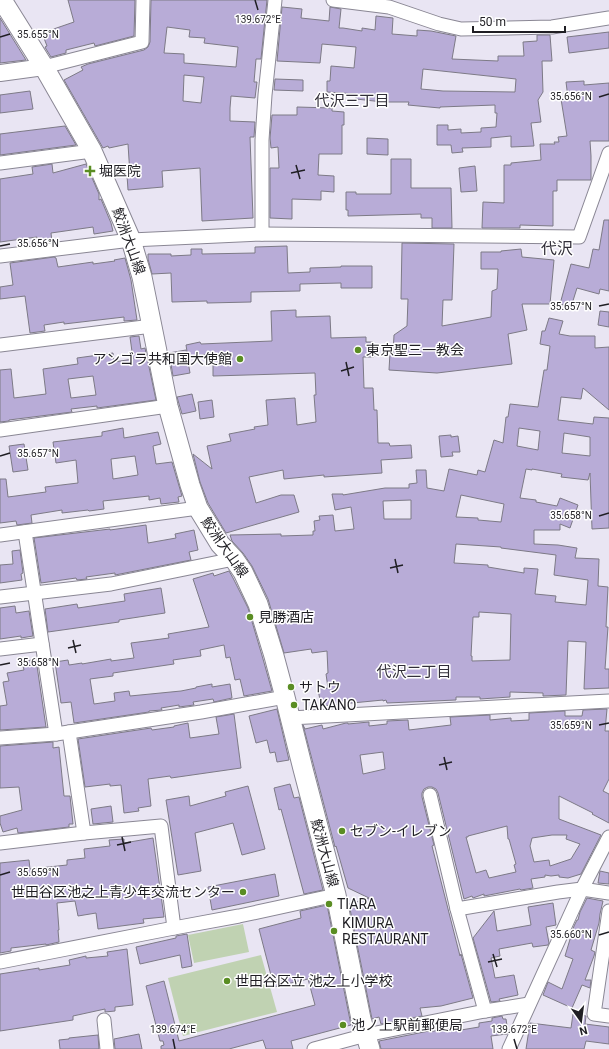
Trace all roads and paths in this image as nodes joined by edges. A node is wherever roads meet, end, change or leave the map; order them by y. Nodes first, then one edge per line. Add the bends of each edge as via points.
1 (2, 0) edge
2 (143, 0) edge
3 (275, 0) edge
4 (333, 0) edge
5 (400, 5) edge
6 (609, 18) edge
7 (44, 67) junction
8 (0, 74) edge
9 (92, 151) junction
10 (609, 153) edge
11 (0, 163) edge
12 (262, 234) junction
13 (131, 240) junction
14 (0, 256) edge
15 (152, 326) junction
16 (0, 345) edge
17 (168, 406) junction
18 (0, 430) edge
19 (198, 508) junction
20 (25, 532) junction
21 (0, 535) edge
22 (234, 559) junction
23 (34, 594) junction
24 (0, 597) edge
25 (42, 644) junction
26 (0, 650) edge
27 (285, 697) junction
28 (609, 701) edge
29 (290, 718) junction
30 (63, 733) junction
31 (0, 738) edge
32 (430, 795) dead end
33 (84, 833) junction
34 (609, 837) edge
35 (0, 843) edge
36 (582, 889) junction
37 (609, 894) edge
38 (336, 895) junction
39 (457, 909) junction
40 (609, 911) edge
41 (174, 928) junction
42 (0, 962) edge
43 (529, 1004) junction
44 (485, 1011) junction
45 (609, 1016) edge
46 (104, 1020) dead end
47 (368, 1042) edge
48 (107, 1049) edge
49 (314, 1049) edge
50 (509, 1049) edge

1 - 7 main road, 鮫洲大山線
2 - 7 street via 142,42
3 - 12 street via 262,140
4 - 5 street via 389,7
5 - 6 street via 439,24 461,29 552,27
7 - 8 street
7 - 9 main road, 鮫洲大山線
9 - 11 street
9 - 13 main road, 鮫洲大山線
10 - 12 street via 579,238
12 - 13 street
13 - 14 street
13 - 15 main road, 鮫洲大山線
15 - 16 street
15 - 17 main road, 鮫洲大山線
17 - 18 street
17 - 19 main road, 鮫洲大山線
19 - 20 street
19 - 22 main road, 鮫洲大山線 via 220,544
20 - 21 street
20 - 23 street
22 - 23 street via 111,584
22 - 27 main road, 鮫洲大山線 via 258,604
23 - 24 street
23 - 25 street
25 - 26 street
25 - 30 street
27 - 29 main road, 鮫洲大山線
27 - 30 street
28 - 29 street
29 - 38 main road, 鮫洲大山線
30 - 31 street
30 - 33 street
32 - 39 street
33 - 35 street
33 - 41 street via 161,826
34 - 36 street
36 - 37 street
36 - 39 street
36 - 43 street
38 - 41 street
38 - 47 main road, 鮫洲大山線
39 - 44 street
40 - 45 street via 594,1014
41 - 42 street
43 - 44 street
43 - 50 street
44 - 47 street
46 - 48 street
47 - 49 street

